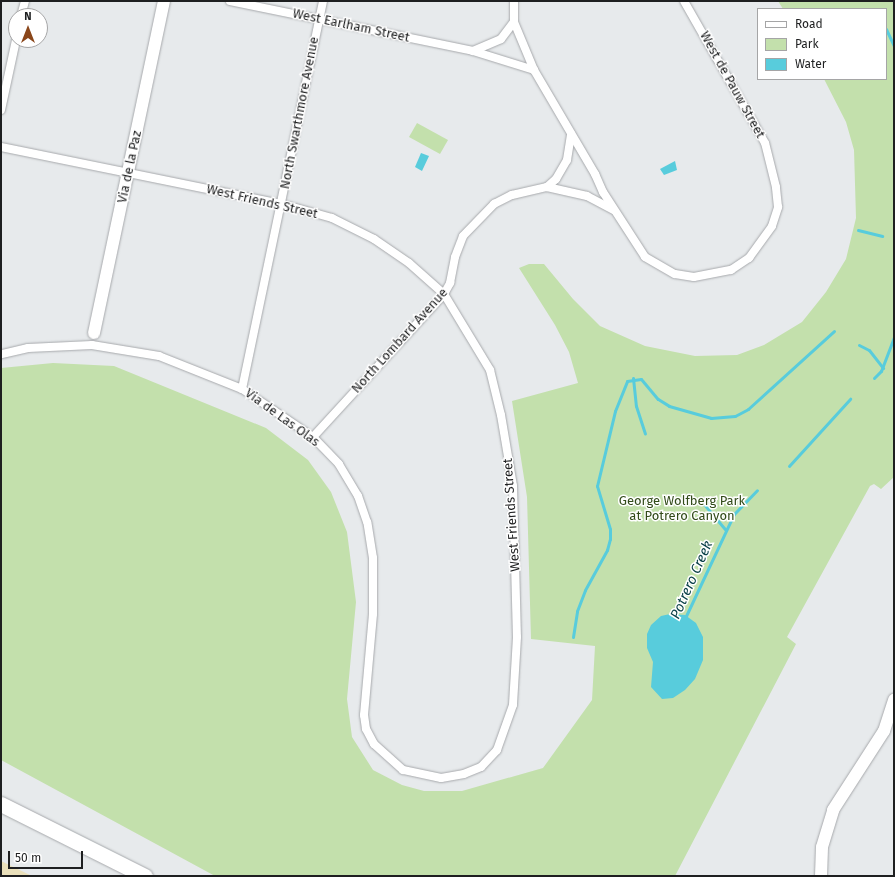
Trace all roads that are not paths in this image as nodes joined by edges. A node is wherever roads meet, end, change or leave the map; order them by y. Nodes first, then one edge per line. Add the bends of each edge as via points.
1 (164, 1) edge
2 (230, 1) edge
3 (322, 1) edge
4 (514, 1) edge
5 (684, 1) edge
6 (319, 20) junction
7 (514, 22) junction
8 (14, 48) edge
9 (472, 51) junction
10 (534, 70) junction
11 (1, 110) edge
12 (571, 134) junction
13 (1, 147) edge
14 (130, 173) junction
15 (549, 185) junction
16 (282, 204) junction
17 (613, 210) junction
18 (444, 294) junction
19 (94, 333) dead end
20 (1, 354) edge
21 (242, 389) junction
22 (313, 437) junction
23 (894, 700) edge
24 (889, 731) edge
25 (440, 778) joint
26 (1, 804) edge
27 (145, 876) edge
28 (821, 876) edge

1 - 14 street, Via de la Paz
2 - 6 street, West Earlham Street
3 - 6 street, North Swarthmore Avenue
4 - 7 street
5 - 17 street, West de Pauw Street via 747,107 765,143 776,187 778,207 772,226 749,258 731,270 694,277 675,274 645,257
6 - 9 street, West Earlham Street
6 - 16 street, North Swarthmore Avenue
7 - 9 street via 501,39
7 - 10 street
8 - 11 street
9 - 10 street, West Earlham Street
10 - 12 street
12 - 15 street via 571,151
12 - 17 street
13 - 14 street, West Friends Street
14 - 16 street, West Friends Street
14 - 19 street, Via de la Paz
15 - 17 street, North Lombard Avenue via 587,196
15 - 18 street, North Lombard Avenue via 512,194 478,217 463,236 455,257 450,283
16 - 18 street, West Friends Street via 332,218 374,239 409,263
16 - 21 street, North Swarthmore Avenue
18 - 22 street, North Lombard Avenue
18 - 25 street, West Friends Street via 490,370 501,415 513,486 517,637 513,705 497,750 481,766 464,774
20 - 21 street, Via de Las Olas via 28,348 92,345 159,356
21 - 22 street, Via de Las Olas
22 - 25 street, Via de Las Olas via 339,464 358,496 367,522 373,558 373,614 364,694 366,729 374,744 403,770
23 - 24 street
24 - 28 street via 833,810 823,841
26 - 27 highway

